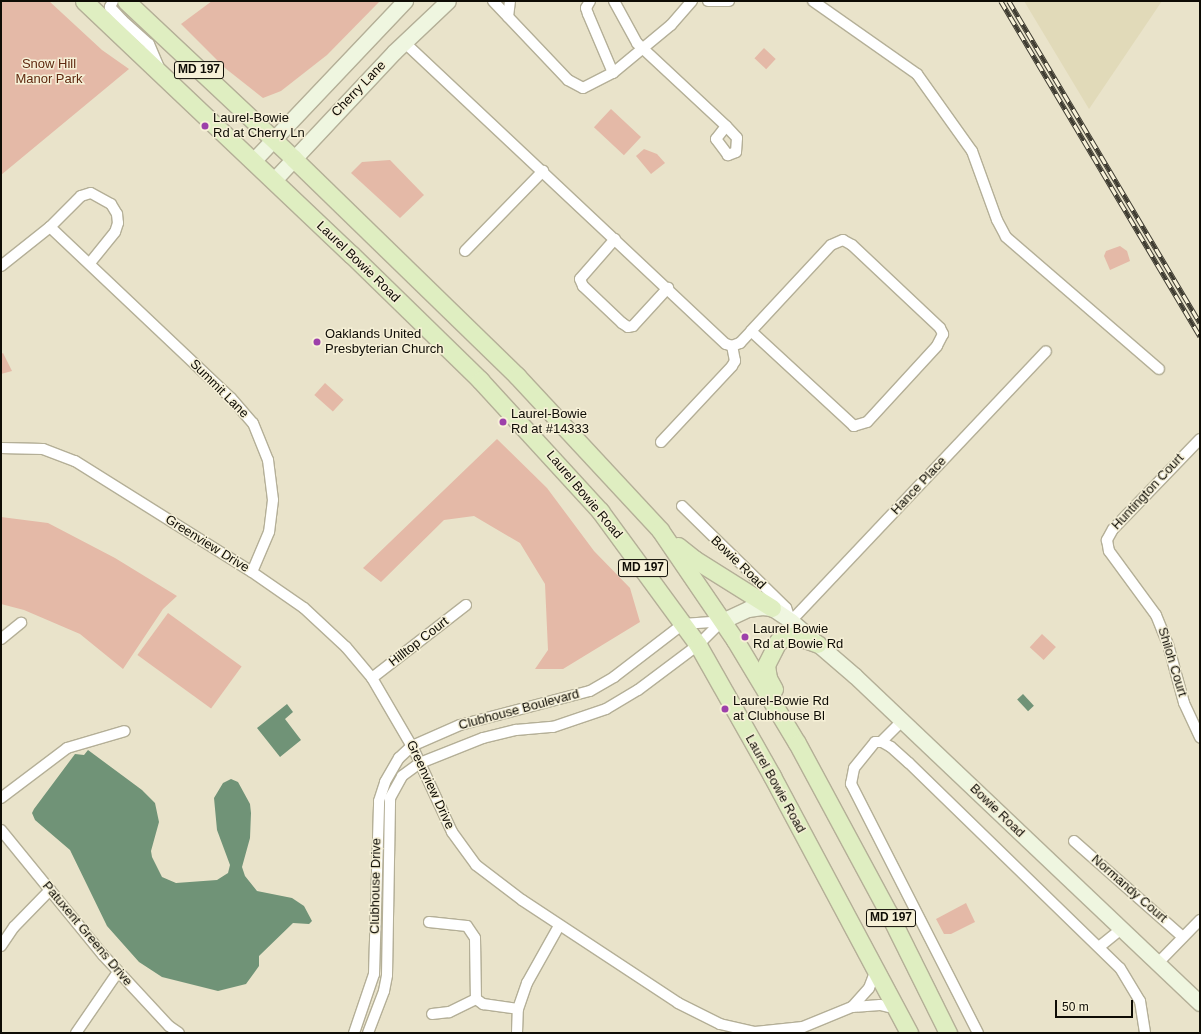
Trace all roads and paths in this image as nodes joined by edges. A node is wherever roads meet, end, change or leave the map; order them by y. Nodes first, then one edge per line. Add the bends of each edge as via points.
1 (84, 1) edge
2 (113, 1) edge
3 (126, 1) edge
4 (405, 1) edge
5 (448, 1) edge
6 (493, 1) edge
7 (510, 1) edge
8 (590, 1) edge
9 (614, 1) edge
10 (692, 1) edge
11 (708, 1) edge
12 (729, 1) edge
13 (813, 1) edge
14 (508, 17) junction
15 (404, 42) junction
16 (643, 48) junction
17 (161, 73) junction
18 (613, 73) junction
19 (726, 126) dead end
20 (273, 139) junction
21 (294, 159) junction
22 (253, 161) junction
23 (543, 171) junction
24 (273, 181) junction
25 (50, 227) junction
26 (615, 239) junction
27 (465, 251) dead end
28 (90, 263) junction
29 (1, 266) edge
30 (668, 288) junction
31 (751, 331) junction
32 (732, 346) junction
33 (1046, 351) dead end
34 (1159, 369) dead end
35 (1200, 439) edge
36 (662, 442) dead end
37 (1, 448) edge
38 (682, 506) dead end
39 (660, 530) junction
40 (1109, 551) joint
41 (252, 572) junction
42 (466, 606) dead end
43 (772, 608) junction
44 (722, 620) junction
45 (791, 621) junction
46 (21, 622) dead end
47 (683, 624) junction
48 (1, 639) edge
49 (818, 644) junction
50 (698, 645) junction
51 (372, 678) junction
52 (902, 721) junction
53 (125, 730) dead end
54 (1200, 738) edge
55 (881, 742) junction
56 (797, 743) junction
57 (412, 746) junction
58 (420, 763) junction
59 (1, 798) edge
60 (1, 830) edge
61 (1074, 841) dead end
62 (50, 890) junction
63 (1200, 920) edge
64 (429, 922) dead end
65 (559, 926) junction
66 (1121, 929) junction
67 (1183, 937) junction
68 (1, 946) edge
69 (1099, 947) junction
70 (1157, 964) junction
71 (876, 970) junction
72 (118, 972) junction
73 (479, 1002) junction
74 (1200, 1003) edge
75 (852, 1007) junction
76 (518, 1009) junction
77 (897, 1010) junction
78 (432, 1014) dead end
79 (76, 1033) edge
80 (179, 1033) edge
81 (354, 1033) edge
82 (368, 1033) edge
83 (517, 1033) edge
84 (755, 1033) edge
85 (909, 1033) edge
86 (948, 1033) edge
87 (978, 1033) edge
88 (1146, 1033) edge

1 - 17 main road, Laurel Bowie Road / MD 197
2 - 17 street via 110,7 149,44
3 - 20 main road, MD 197
4 - 20 street
5 - 15 street, Cherry Lane
6 - 14 street
7 - 14 street
8 - 18 street via 586,8
9 - 16 street via 633,38
10 - 16 street via 678,19
11 - 12 street
13 - 34 street via 917,74 972,151 997,220 1006,237
14 - 18 street via 574,85 588,87
15 - 21 street, Cherry Lane
15 - 23 street
16 - 18 street
16 - 19 street
17 - 22 main road, Laurel Bowie Road / MD 197
20 - 21 main road, MD 197
20 - 22 street
21 - 24 street, Cherry Lane
21 - 39 main road, MD 197 via 517,376
22 - 24 main road, Laurel Bowie Road / MD 197
23 - 26 street
23 - 27 street
24 - 47 main road, Laurel Bowie Road / MD 197 via 507,408 600,511
25 - 28 street, Summit Lane
25 - 28 street via 72,204 87,194 100,196 111,204 117,214 117,228
25 - 29 street
26 - 30 street
26 - 30 street via 580,279 583,286 616,318 628,327 633,326
28 - 41 street, Summit Lane via 231,398 253,423 268,460 273,500 269,532
30 - 32 street via 722,341
31 - 31 street via 832,245 843,240 852,245 940,328 943,334 937,346 867,422 854,426
31 - 32 street via 740,343
32 - 36 street via 735,361 732,366
33 - 45 street, Hance Place
35 - 40 street, Huntington Court via 1113,529 1106,540
37 - 41 street, Greenview Drive via 43,449 75,461
38 - 45 street, Bowie Road via 786,608
39 - 43 main road via 694,559
39 - 44 main road, MD 197
40 - 54 street, Shiloh Court via 1156,615 1169,648 1184,703
41 - 51 street, Greenview Drive via 319,621 346,647
42 - 51 street, Hilltop Court
43 - 44 street, Bowie Road via 748,608
43 - 45 street, Bowie Road
44 - 47 street
44 - 50 street, Clubhouse Boulevard
44 - 56 main road, MD 197
45 - 49 street, Bowie Road
46 - 48 street
47 - 50 main road, Laurel Bowie Road / MD 197
47 - 57 street, Clubhouse Boulevard via 614,677 590,691 563,700 494,714 460,725
49 - 52 street, Bowie Road
49 - 56 main road via 796,636 782,638 772,650 766,665 772,686 796,726 799,734
50 - 58 street, Clubhouse Boulevard via 638,690 606,709 553,727 501,732
50 - 71 main road, Laurel Bowie Road / MD 197
51 - 57 street, Greenview Drive
52 - 55 street
52 - 66 street, Bowie Road
53 - 59 street via 67,748
55 - 69 street via 909,763
55 - 87 street via 875,742 854,768 851,784
56 - 86 main road, MD 197 via 889,914
57 - 58 street, Greenview Drive
57 - 81 street, Clubhouse Drive via 399,758 384,782 379,802 374,974
58 - 65 street, Greenview Drive via 452,832 469,857 502,886
58 - 82 street, Clubhouse Drive via 402,776 390,798 387,975 384,991
60 - 62 street, Patuxent Greens Drive
61 - 67 street, Normandy Court
62 - 68 street via 19,921
62 - 72 street, Patuxent Greens Drive
63 - 67 street
64 - 73 street via 466,926 473,933
65 - 76 street via 531,973
65 - 84 street, Greenview Drive via 692,1011 732,1028
66 - 69 street
66 - 70 street, Bowie Road
67 - 70 street
69 - 88 street via 1120,968 1135,991 1143,1008
70 - 74 street, Bowie Road
71 - 75 street via 869,988
71 - 77 main road, Laurel Bowie Road / MD 197
72 - 79 street
72 - 80 street, Patuxent Greens Drive
73 - 76 street
73 - 78 street via 449,1012
75 - 77 street, Greenview Drive via 880,1005
75 - 84 street, Greenview Drive via 803,1027
76 - 83 street
77 - 85 main road, Laurel Bowie Road / MD 197

